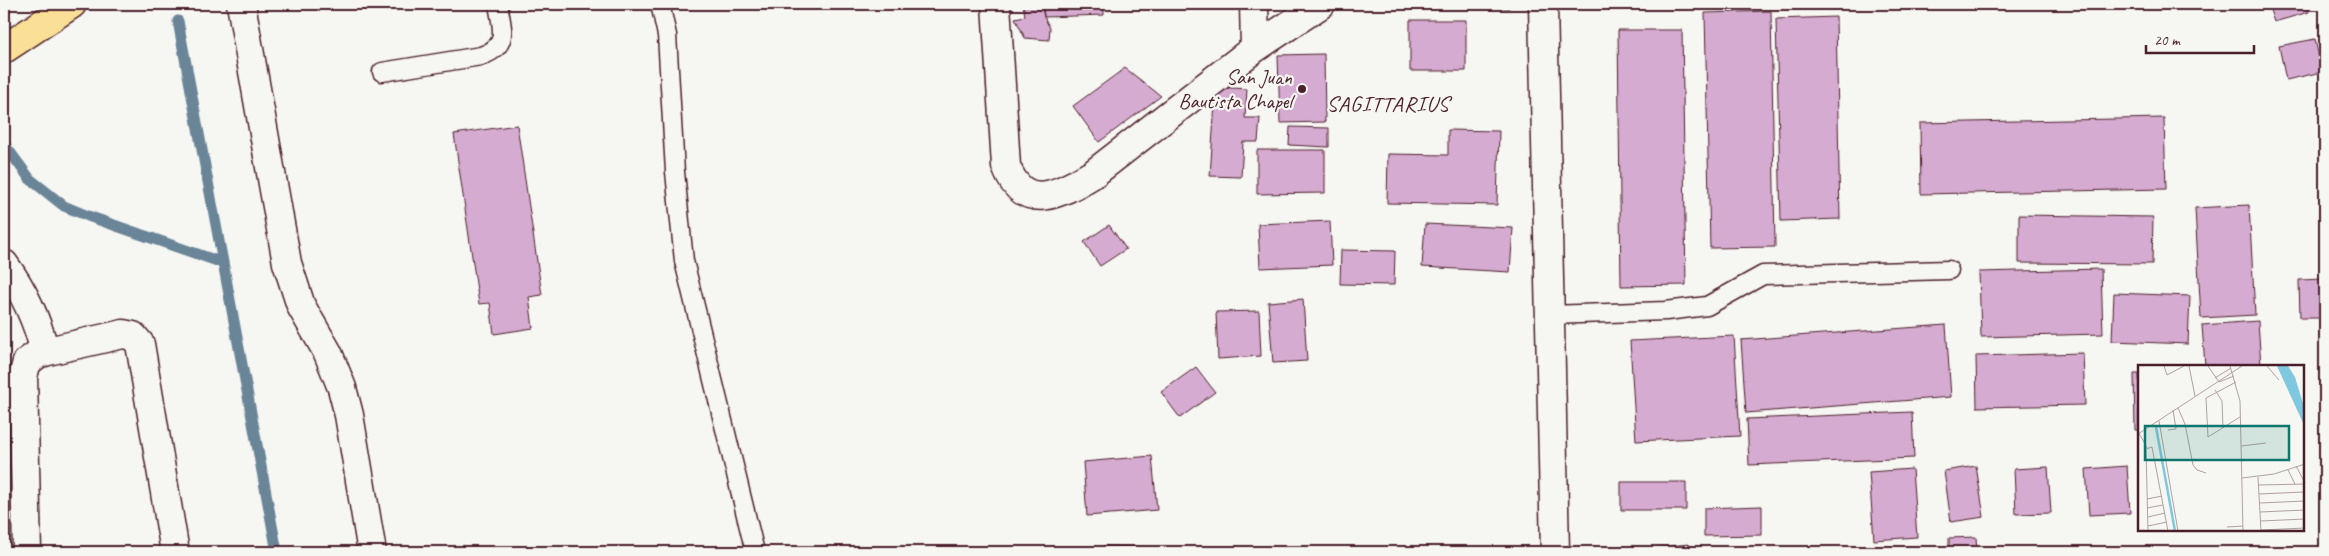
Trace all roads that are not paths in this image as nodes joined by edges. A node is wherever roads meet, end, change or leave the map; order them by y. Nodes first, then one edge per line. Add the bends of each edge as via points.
1 (72, 4) edge
2 (241, 4) edge
3 (498, 4) edge
4 (660, 4) edge
5 (996, 4) edge
6 (1254, 4) edge
7 (1321, 4) edge
8 (1543, 4) edge
9 (1255, 48) junction
10 (4, 49) edge
11 (382, 72) dead end
12 (4, 264) edge
13 (1948, 270) dead end
14 (1550, 315) junction
15 (45, 352) junction
16 (27, 552) edge
17 (175, 552) edge
18 (372, 552) edge
19 (755, 552) edge
20 (1556, 552) edge

1 - 10 highway
2 - 18 street via 287,263 301,306 328,353 342,388
3 - 11 lane via 502,34 500,45 493,52
4 - 19 lane via 668,35 675,172 684,262
5 - 9 street via 1006,166 1012,182 1024,192 1044,196 1066,190 1093,174
6 - 9 street
7 - 9 street
8 - 14 street
12 - 15 street via 30,306
13 - 14 lane via 1763,274 1707,306 1666,311
14 - 20 street
15 - 16 street via 27,362 23,376
15 - 17 street via 116,334 129,334 140,344

